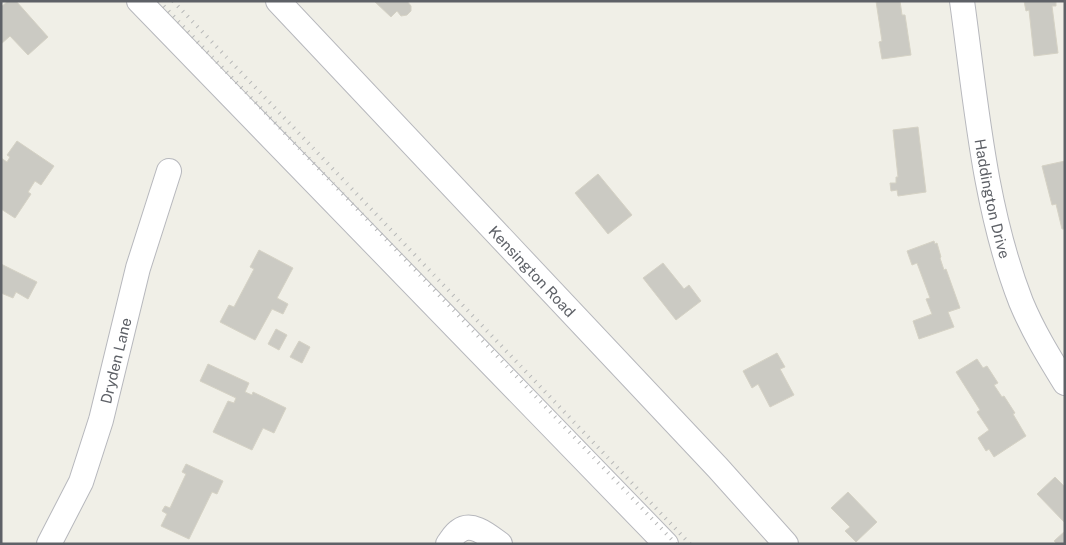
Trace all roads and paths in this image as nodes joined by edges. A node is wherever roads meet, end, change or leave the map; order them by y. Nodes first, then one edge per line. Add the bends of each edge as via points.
1 (139, 1) edge
2 (278, 1) edge
3 (962, 1) edge
4 (169, 171) dead end
5 (1065, 383) edge
6 (49, 544) edge
7 (448, 544) edge
8 (500, 544) edge
9 (666, 544) edge
10 (786, 544) edge

1 - 9 street
2 - 10 street, Kensington Road
3 - 5 street, Haddington Drive via 991,203 1001,241 1025,311
4 - 6 street, Dryden Lane via 138,268 101,420 80,482
7 - 8 street via 459,530 469,527

